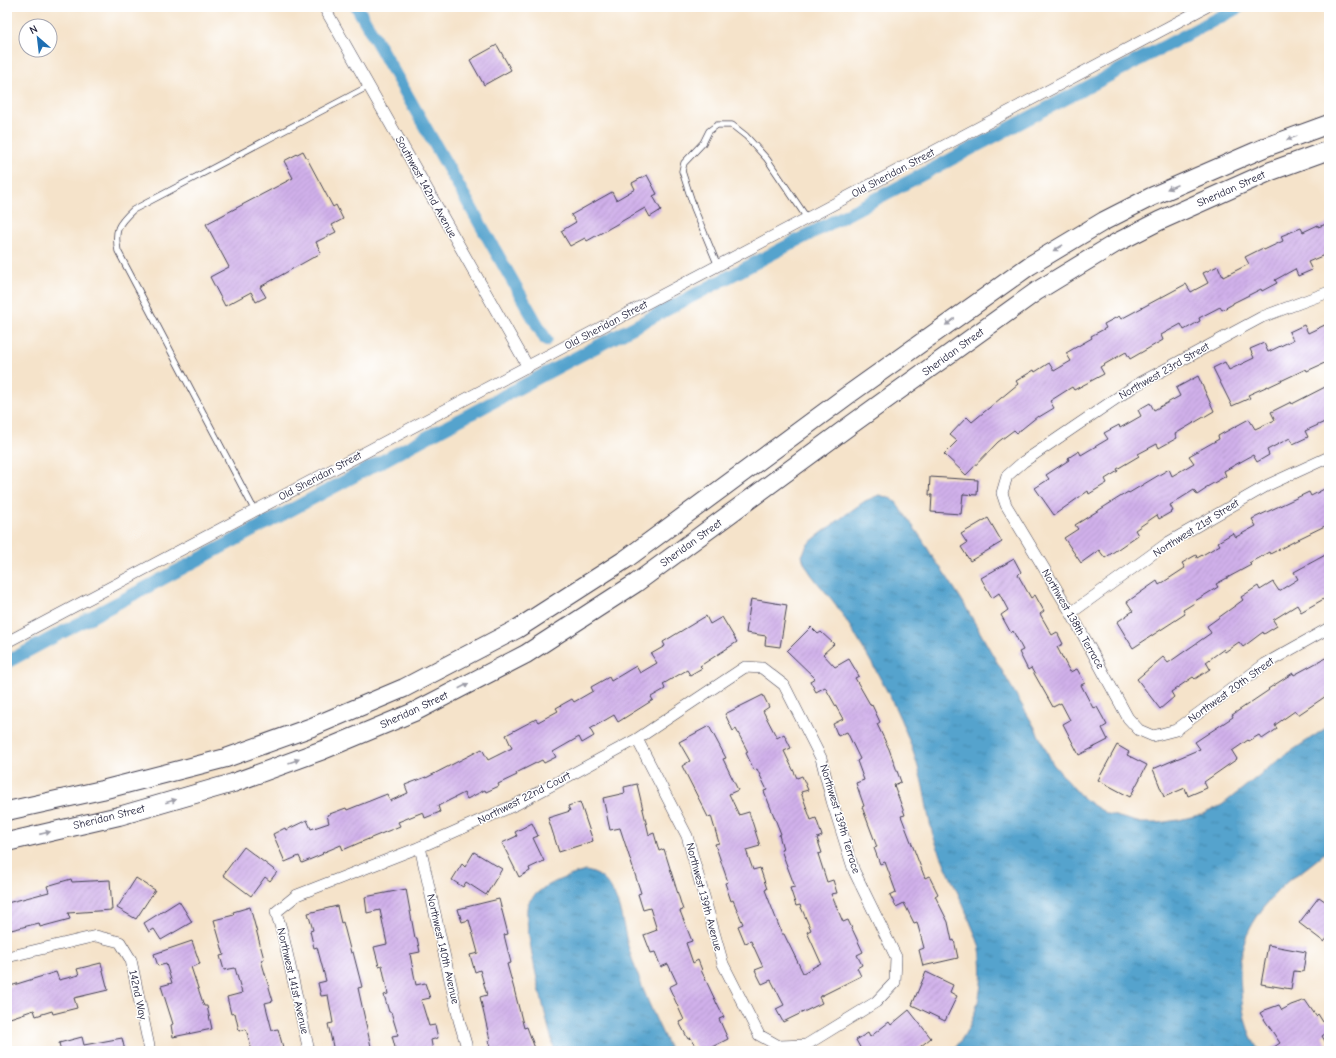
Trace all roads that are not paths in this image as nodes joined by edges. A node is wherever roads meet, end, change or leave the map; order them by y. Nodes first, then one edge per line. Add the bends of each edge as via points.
1 (324, 7) edge
2 (1206, 7) edge
3 (369, 86) junction
4 (1329, 124) edge
5 (1329, 150) edge
6 (807, 218) junction
7 (718, 266) junction
8 (1329, 292) edge
9 (528, 366) junction
10 (1329, 456) edge
11 (1002, 492) joint
12 (255, 511) junction
13 (1071, 613) junction
14 (1329, 628) edge
15 (7, 642) edge
16 (762, 668) joint
17 (1153, 736) joint
18 (637, 739) junction
19 (7, 811) edge
20 (7, 842) edge
21 (420, 847) junction
22 (276, 912) joint
23 (7, 957) edge
24 (780, 1046) joint
25 (150, 1051) edge
26 (309, 1051) edge
27 (468, 1051) edge

1 - 3 street, Southwest 142nd Avenue
2 - 6 street, Old Sheridan Street
3 - 9 street, Southwest 142nd Avenue
3 - 12 lane via 133,210 117,229 118,251
4 -> 19 main road via 1266,147 1104,220 1029,266 848,395 626,559 517,629 404,688 312,727 226,758
20 -> 5 main road, Sheridan Street via 119,816 232,783 323,750 414,712 526,654 636,583 1037,291 1116,243 1159,221 1271,171
6 - 7 street, Old Sheridan Street
6 - 7 lane via 767,159 746,136 732,125 717,125 709,131 703,143 684,163 682,171
7 - 9 street, Old Sheridan Street
8 - 11 street, Northwest 23rd Street via 1262,317 1136,385 1023,462 1007,476
9 - 12 street, Old Sheridan Street
10 - 13 street, Northwest 21st Street via 1268,485 1169,542
11 - 13 street, Northwest 138th Terrace via 1006,505
12 - 15 street, Old Sheridan Street
13 - 17 street, Northwest 138th Terrace via 1128,718 1139,730
14 - 17 street, Northwest 20th Street via 1265,664 1176,730
16 - 18 street, Northwest 22nd Court via 745,667
16 - 24 street, Northwest 139th Terrace via 784,684 822,758 832,801 854,871 896,957 895,982 876,1002 806,1045
18 - 21 street, Northwest 22nd Court via 517,804
18 - 24 street, Northwest 139th Avenue via 687,836 723,964 759,1035
21 - 22 street, Northwest 22nd Court via 297,895
21 - 27 street, Northwest 140th Avenue
22 - 26 street, Northwest 141st Avenue
23 - 25 street, 142nd Way via 96,936 120,942 131,960

